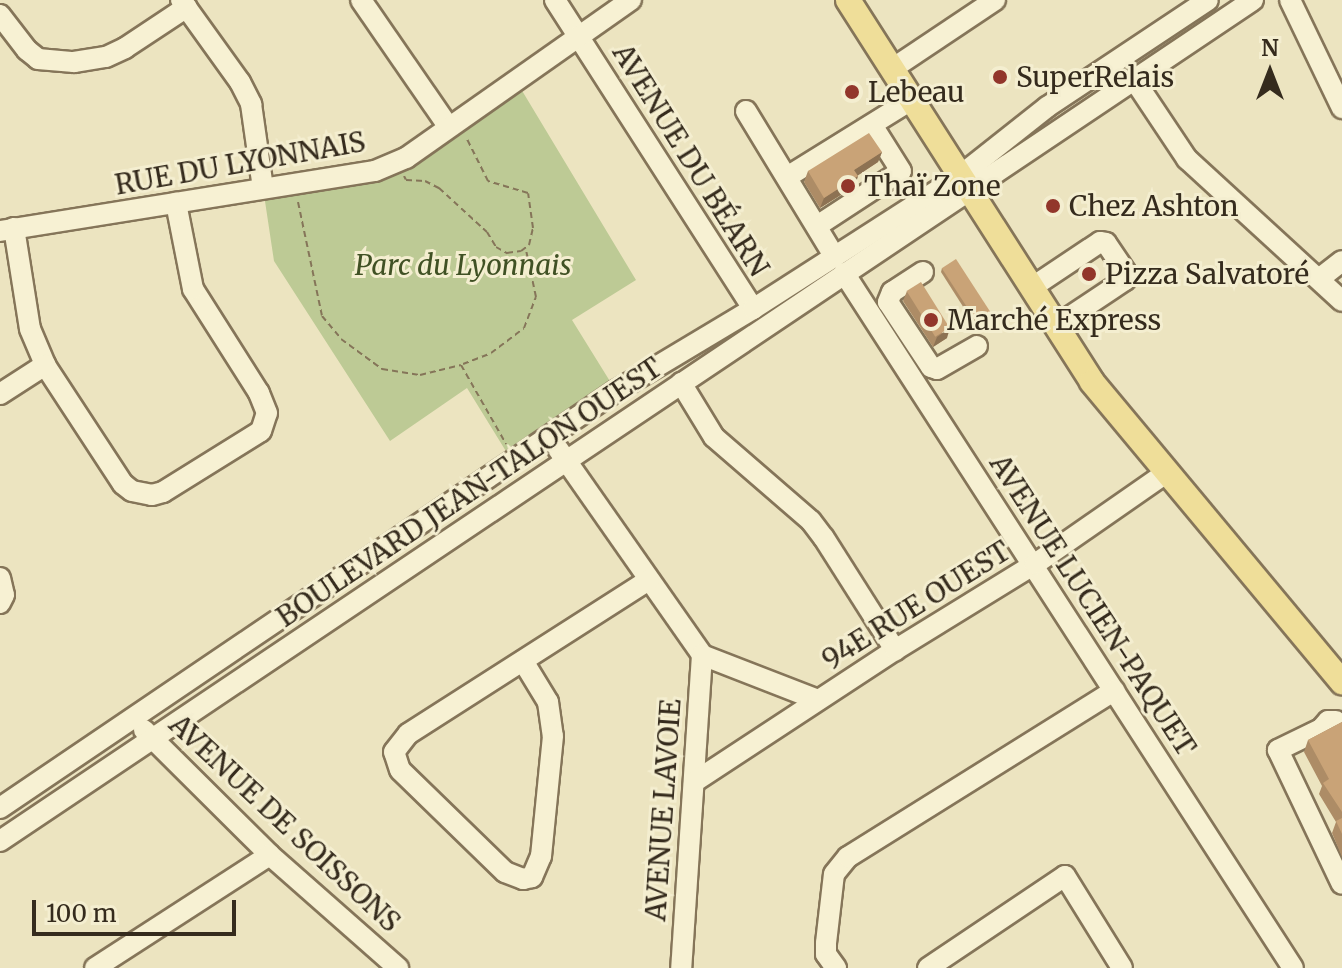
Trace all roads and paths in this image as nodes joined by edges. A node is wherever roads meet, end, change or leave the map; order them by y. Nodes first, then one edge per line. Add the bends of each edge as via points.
1 (361, 0) edge
2 (555, 0) edge
3 (631, 0) edge
4 (848, 0) edge
5 (995, 0) edge
6 (1208, 0) edge
7 (1253, 0) edge
8 (1290, 0) edge
9 (184, 4) edge
10 (0, 15) edge
11 (579, 37) junction
12 (892, 69) junction
13 (1135, 81) junction
14 (911, 100) junction
15 (1342, 108) edge
16 (746, 111) dead end
17 (452, 124) junction
18 (872, 125) junction
19 (397, 161) junction
20 (787, 177) junction
21 (291, 183) junction
22 (964, 183) junction
23 (263, 188) junction
24 (176, 203) junction
25 (817, 226) junction
26 (7, 230) edge
27 (525, 248) junction
28 (1342, 261) edge
29 (839, 264) junction
30 (923, 272) dead end
31 (1319, 279) junction
32 (1031, 288) junction
33 (1342, 301) edge
34 (753, 309) junction
35 (1056, 326) junction
36 (977, 346) dead end
37 (45, 365) junction
38 (461, 365) junction
39 (681, 383) junction
40 (0, 394) edge
41 (548, 436) junction
42 (514, 459) junction
43 (565, 461) junction
44 (1166, 473) junction
45 (1035, 564) junction
46 (0, 578) edge
47 (649, 580) junction
48 (0, 603) edge
49 (895, 650) junction
50 (702, 655) junction
51 (523, 661) junction
52 (1342, 682) edge
53 (1114, 691) junction
54 (818, 700) junction
55 (133, 719) junction
56 (1340, 723) edge
57 (153, 738) junction
58 (694, 782) junction
59 (0, 808) edge
60 (0, 841) edge
61 (270, 855) junction
62 (1342, 884) edge
63 (95, 968) edge
64 (398, 968) edge
65 (681, 968) edge
66 (836, 968) edge
67 (928, 968) edge
68 (1122, 968) edge
69 (1293, 968) edge

1 - 17 street
2 - 11 street, AVENUE DU BÉARN
3 - 11 street, RUE DU LYONNAIS
4 - 12 main road
5 - 12 street
6 - 22 street via 1047,107
7 - 13 street
8 - 15 street
9 - 10 street via 125,48 74,62 38,59
9 - 23 street via 251,104
11 - 17 street, RUE DU LYONNAIS
11 - 34 street, AVENUE DU BÉARN
12 - 14 main road
13 - 22 street
13 - 31 street via 1187,159
14 - 18 street
14 - 22 main road
16 - 20 street, AVENUE LUCIEN-PAQUET
17 - 19 street, RUE DU LYONNAIS
17 - 27 path via 476,153 488,181 528,193 533,228
18 - 20 street
18 - 25 street via 901,171
19 - 21 street, RUE DU LYONNAIS via 375,171
19 - 27 path via 406,180 439,188 496,247 507,253
20 - 25 street, AVENUE LUCIEN-PAQUET
21 - 23 street, RUE DU LYONNAIS
21 - 38 path via 322,316 341,339 382,369 420,375
22 - 29 street, BOULEVARD JEAN-TALON OUEST
22 - 32 main road
23 - 24 street, RUE DU LYONNAIS
24 - 26 street, RUE DU LYONNAIS
24 - 37 street via 193,289 265,403 261,431 163,492 132,491
25 - 29 street, AVENUE LUCIEN-PAQUET
26 - 37 street via 30,329
27 - 38 path via 536,297 524,328 491,353
28 - 31 street
29 - 34 street, BOULEVARD JEAN-TALON OUEST
29 - 39 street, BOULEVARD JEAN-TALON OUEST
29 - 45 street, AVENUE LUCIEN-PAQUET
30 - 36 street via 892,292 888,302 931,367 937,369
31 - 33 street
32 - 35 main road
32 - 35 street via 1100,242 1126,273 1125,280
34 - 41 street, BOULEVARD JEAN-TALON OUEST
35 - 44 main road via 1092,382
37 - 40 street
38 - 42 path
39 - 43 street, BOULEVARD JEAN-TALON OUEST
39 - 49 street via 714,437 811,521
41 - 42 street, BOULEVARD JEAN-TALON OUEST
41 - 43 street
42 - 55 street, BOULEVARD JEAN-TALON OUEST
43 - 47 street
43 - 57 street, BOULEVARD JEAN-TALON OUEST
44 - 45 street, 94E RUE OUEST
44 - 52 main road
45 - 49 street, 94E RUE OUEST
45 - 53 street, AVENUE LUCIEN-PAQUET
46 - 48 street
47 - 50 street
47 - 51 street
49 - 54 street, 94E RUE OUEST
50 - 54 street
50 - 58 street, AVENUE LAVOIE
51 - 51 street via 408,734 394,752 400,770 505,872 523,879 532,877 541,856 553,736 548,702
53 - 66 street via 848,857 834,874 826,943 826,954
53 - 69 street, AVENUE LUCIEN-PAQUET
54 - 58 street, 94E RUE OUEST
55 - 57 street, AVENUE DE SOISSONS
55 - 59 street, BOULEVARD JEAN-TALON OUEST
56 - 62 street via 1328,721 1278,750
57 - 60 street, BOULEVARD JEAN-TALON OUEST
57 - 61 street, AVENUE DE SOISSONS
58 - 65 street, AVENUE LAVOIE
61 - 63 street
61 - 64 street, AVENUE DE SOISSONS
67 - 68 street via 1065,876

